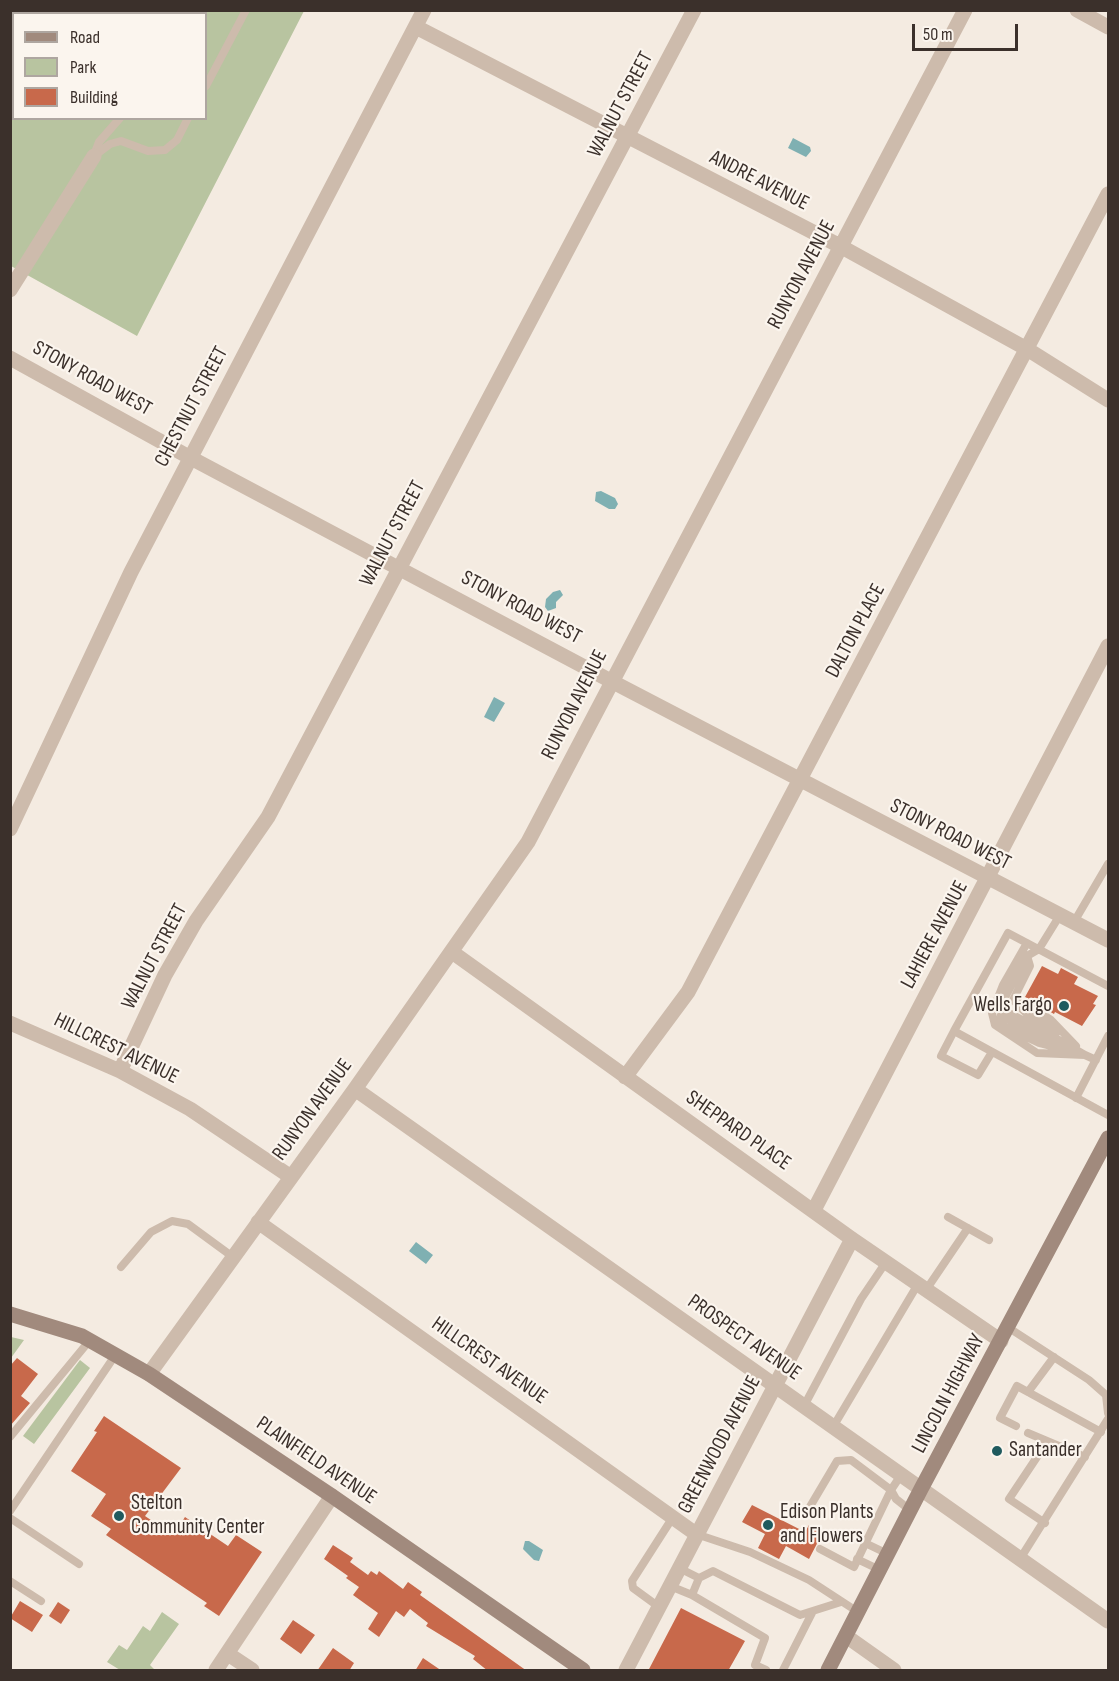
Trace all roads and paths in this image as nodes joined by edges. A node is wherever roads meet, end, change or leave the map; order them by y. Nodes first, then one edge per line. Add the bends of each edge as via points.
1 (246, 10) edge
2 (424, 10) edge
3 (694, 10) edge
4 (965, 10) edge
5 (1077, 10) edge
6 (416, 27) junction
7 (1108, 27) edge
8 (207, 84) edge
9 (118, 120) edge
10 (187, 120) edge
11 (628, 137) junction
12 (94, 156) junction
13 (1108, 195) edge
14 (840, 246) junction
15 (10, 290) edge
16 (1027, 349) junction
17 (10, 358) edge
18 (1108, 400) edge
19 (189, 457) junction
20 (400, 567) junction
21 (1106, 657) edge
22 (611, 681) junction
23 (802, 780) junction
24 (10, 829) edge
25 (1108, 864) edge
26 (988, 879) junction
27 (1060, 915) junction
28 (1074, 922) junction
29 (1108, 940) edge
30 (1027, 943) junction
31 (1039, 949) junction
32 (452, 952) junction
33 (1027, 956) junction
34 (1108, 986) edge
35 (10, 1023) edge
36 (954, 1031) junction
37 (1108, 1036) edge
38 (992, 1052) junction
39 (1085, 1055) junction
40 (1096, 1060) junction
41 (120, 1071) junction
42 (625, 1077) junction
43 (355, 1089) junction
44 (1076, 1098) junction
45 (1108, 1116) edge
46 (1108, 1139) edge
47 (291, 1177) junction
48 (814, 1210) junction
49 (948, 1217) dead end
50 (258, 1222) junction
51 (968, 1228) junction
52 (852, 1239) junction
53 (989, 1240) dead end
54 (233, 1257) junction
55 (886, 1262) junction
56 (121, 1268) dead end
57 (922, 1287) junction
58 (10, 1314) edge
59 (1005, 1334) junction
60 (90, 1340) junction
61 (116, 1353) junction
62 (1054, 1357) junction
63 (149, 1374) junction
64 (774, 1385) junction
65 (1028, 1392) junction
66 (804, 1406) junction
67 (1108, 1413) edge
68 (1108, 1419) edge
69 (1016, 1426) dead end
70 (833, 1427) junction
71 (1101, 1431) junction
72 (1028, 1433) dead end
73 (10, 1437) edge
74 (1047, 1442) junction
75 (859, 1445) junction
76 (1085, 1457) junction
77 (851, 1460) junction
78 (901, 1475) junction
79 (921, 1489) junction
80 (891, 1490) junction
81 (332, 1496) junction
82 (808, 1510) dead end
83 (910, 1510) junction
84 (10, 1511) edge
85 (673, 1517) junction
86 (10, 1518) edge
87 (1045, 1523) junction
88 (696, 1534) junction
89 (865, 1543) junction
90 (820, 1549) dead end
91 (888, 1554) junction
92 (858, 1559) junction
93 (1020, 1559) junction
94 (79, 1564) dead end
95 (679, 1568) junction
96 (880, 1570) junction
97 (699, 1578) junction
98 (10, 1581) edge
99 (670, 1586) junction
100 (692, 1595) junction
101 (41, 1600) dead end
102 (841, 1602) junction
103 (659, 1606) junction
104 (858, 1612) junction
105 (812, 1613) junction
106 (1108, 1621) edge
107 (846, 1636) junction
108 (228, 1654) junction
109 (216, 1671) edge
110 (252, 1671) edge
111 (583, 1671) edge
112 (626, 1671) edge
113 (766, 1671) edge
114 (783, 1671) edge
115 (828, 1671) edge
116 (894, 1671) edge

1 - 8 lane
2 - 6 street, CHESTNUT STREET
3 - 11 street, WALNUT STREET
4 - 14 street, RUNYON AVENUE
5 - 7 street
6 - 11 street, ANDRE AVENUE
6 - 19 street, CHESTNUT STREET
9 - 12 lane via 99,142
10 - 12 lane via 177,140 165,150 148,151 121,141
11 - 14 street, ANDRE AVENUE
11 - 20 street, WALNUT STREET
12 - 15 street
13 - 16 street, DALTON PLACE
14 - 16 street, ANDRE AVENUE
14 - 22 street, RUNYON AVENUE
16 - 18 street, ANDRE AVENUE
16 - 23 street, DALTON PLACE
17 - 19 street, STONY ROAD WEST
19 - 20 street, STONY ROAD WEST
19 - 24 street, CHESTNUT STREET
20 - 22 street, STONY ROAD WEST
20 - 41 street, WALNUT STREET via 268,817 196,921 165,975
21 - 26 street, LAHIERE AVENUE
22 - 23 street, STONY ROAD WEST
22 - 32 street, RUNYON AVENUE via 528,842
23 - 26 street, STONY ROAD WEST
23 - 42 street, DALTON PLACE via 688,992
25 - 28 lane
26 - 27 street, STONY ROAD WEST
26 - 48 street, LAHIERE AVENUE
27 - 28 street, STONY ROAD WEST
27 - 31 lane
28 - 29 street, STONY ROAD WEST
30 - 31 lane
30 - 36 lane via 1008,933
30 - 39 lane via 992,1013 995,1025 1037,1053
31 - 33 lane
31 - 34 lane
32 - 42 street, SHEPPARD PLACE
32 - 43 street, RUNYON AVENUE
33 - 39 lane via 1030,966 1013,1000 1051,1020
33 - 39 lane via 1001,1005 1001,1016
35 - 41 street, HILLCREST AVENUE
36 - 38 lane
36 - 38 lane via 941,1056 978,1075
37 - 40 lane
38 - 44 lane
39 - 40 lane
40 - 44 lane
41 - 47 street, HILLCREST AVENUE via 190,1109
42 - 48 street, SHEPPARD PLACE
43 - 47 street, RUNYON AVENUE
43 - 64 street, PROSPECT AVENUE
44 - 45 lane
46 - 59 main road, LINCOLN HIGHWAY
47 - 50 street, RUNYON AVENUE
48 - 52 street, SHEPPARD PLACE
49 - 51 lane
50 - 54 street, RUNYON AVENUE
50 - 85 street, HILLCREST AVENUE
51 - 53 lane
51 - 57 lane
52 - 55 street, SHEPPARD PLACE
52 - 64 street, GREENWOOD AVENUE
54 - 56 lane via 188,1224 172,1221 151,1232
54 - 63 street, RUNYON AVENUE
55 - 57 street, SHEPPARD PLACE
55 - 66 lane via 861,1299
57 - 59 street, SHEPPARD PLACE
57 - 70 lane
58 - 60 main road, PLAINFIELD AVENUE
59 - 62 lane
59 - 79 main road, LINCOLN HIGHWAY
60 - 61 main road, PLAINFIELD AVENUE
60 - 73 lane
61 - 63 main road, PLAINFIELD AVENUE
61 - 84 lane
62 - 65 lane
62 - 67 lane via 1106,1395
63 - 81 main road, PLAINFIELD AVENUE
64 - 66 street, PROSPECT AVENUE
64 - 88 street, GREENWOOD AVENUE
65 - 69 lane via 1017,1386 1000,1418
65 - 71 lane
66 - 70 street, PROSPECT AVENUE
68 - 71 lane
70 - 75 street, PROSPECT AVENUE
71 - 76 lane
72 - 74 lane
74 - 76 lane
74 - 87 lane via 1009,1499
75 - 77 lane
75 - 78 street, PROSPECT AVENUE
76 - 87 lane
77 - 80 lane
77 - 82 lane via 837,1461
78 - 79 street, PROSPECT AVENUE
78 - 80 lane
79 - 83 main road, LINCOLN HIGHWAY
79 - 93 street, PROSPECT AVENUE
80 - 83 lane
80 - 89 lane
81 - 108 street
81 - 111 main road, PLAINFIELD AVENUE
83 - 91 main road, LINCOLN HIGHWAY
85 - 88 street, HILLCREST AVENUE
85 - 103 lane via 632,1581 633,1588
86 - 94 lane
87 - 93 lane
88 - 95 street, GREENWOOD AVENUE
88 - 102 lane via 750,1552 809,1580
89 - 91 lane
89 - 92 lane
90 - 92 lane via 854,1567
91 - 96 main road, LINCOLN HIGHWAY
92 - 96 lane
93 - 106 street, PROSPECT AVENUE
95 - 97 lane
95 - 99 street, GREENWOOD AVENUE
96 - 104 main road, LINCOLN HIGHWAY
97 - 100 lane
97 - 105 lane via 713,1571 800,1615
98 - 101 lane
99 - 100 lane
99 - 103 street, GREENWOOD AVENUE
100 - 113 lane via 765,1638 755,1665
102 - 104 lane
102 - 105 lane
103 - 112 street, GREENWOOD AVENUE
104 - 107 main road, LINCOLN HIGHWAY
105 - 114 lane
107 - 115 main road, LINCOLN HIGHWAY
107 - 116 street
108 - 109 street
108 - 110 street

